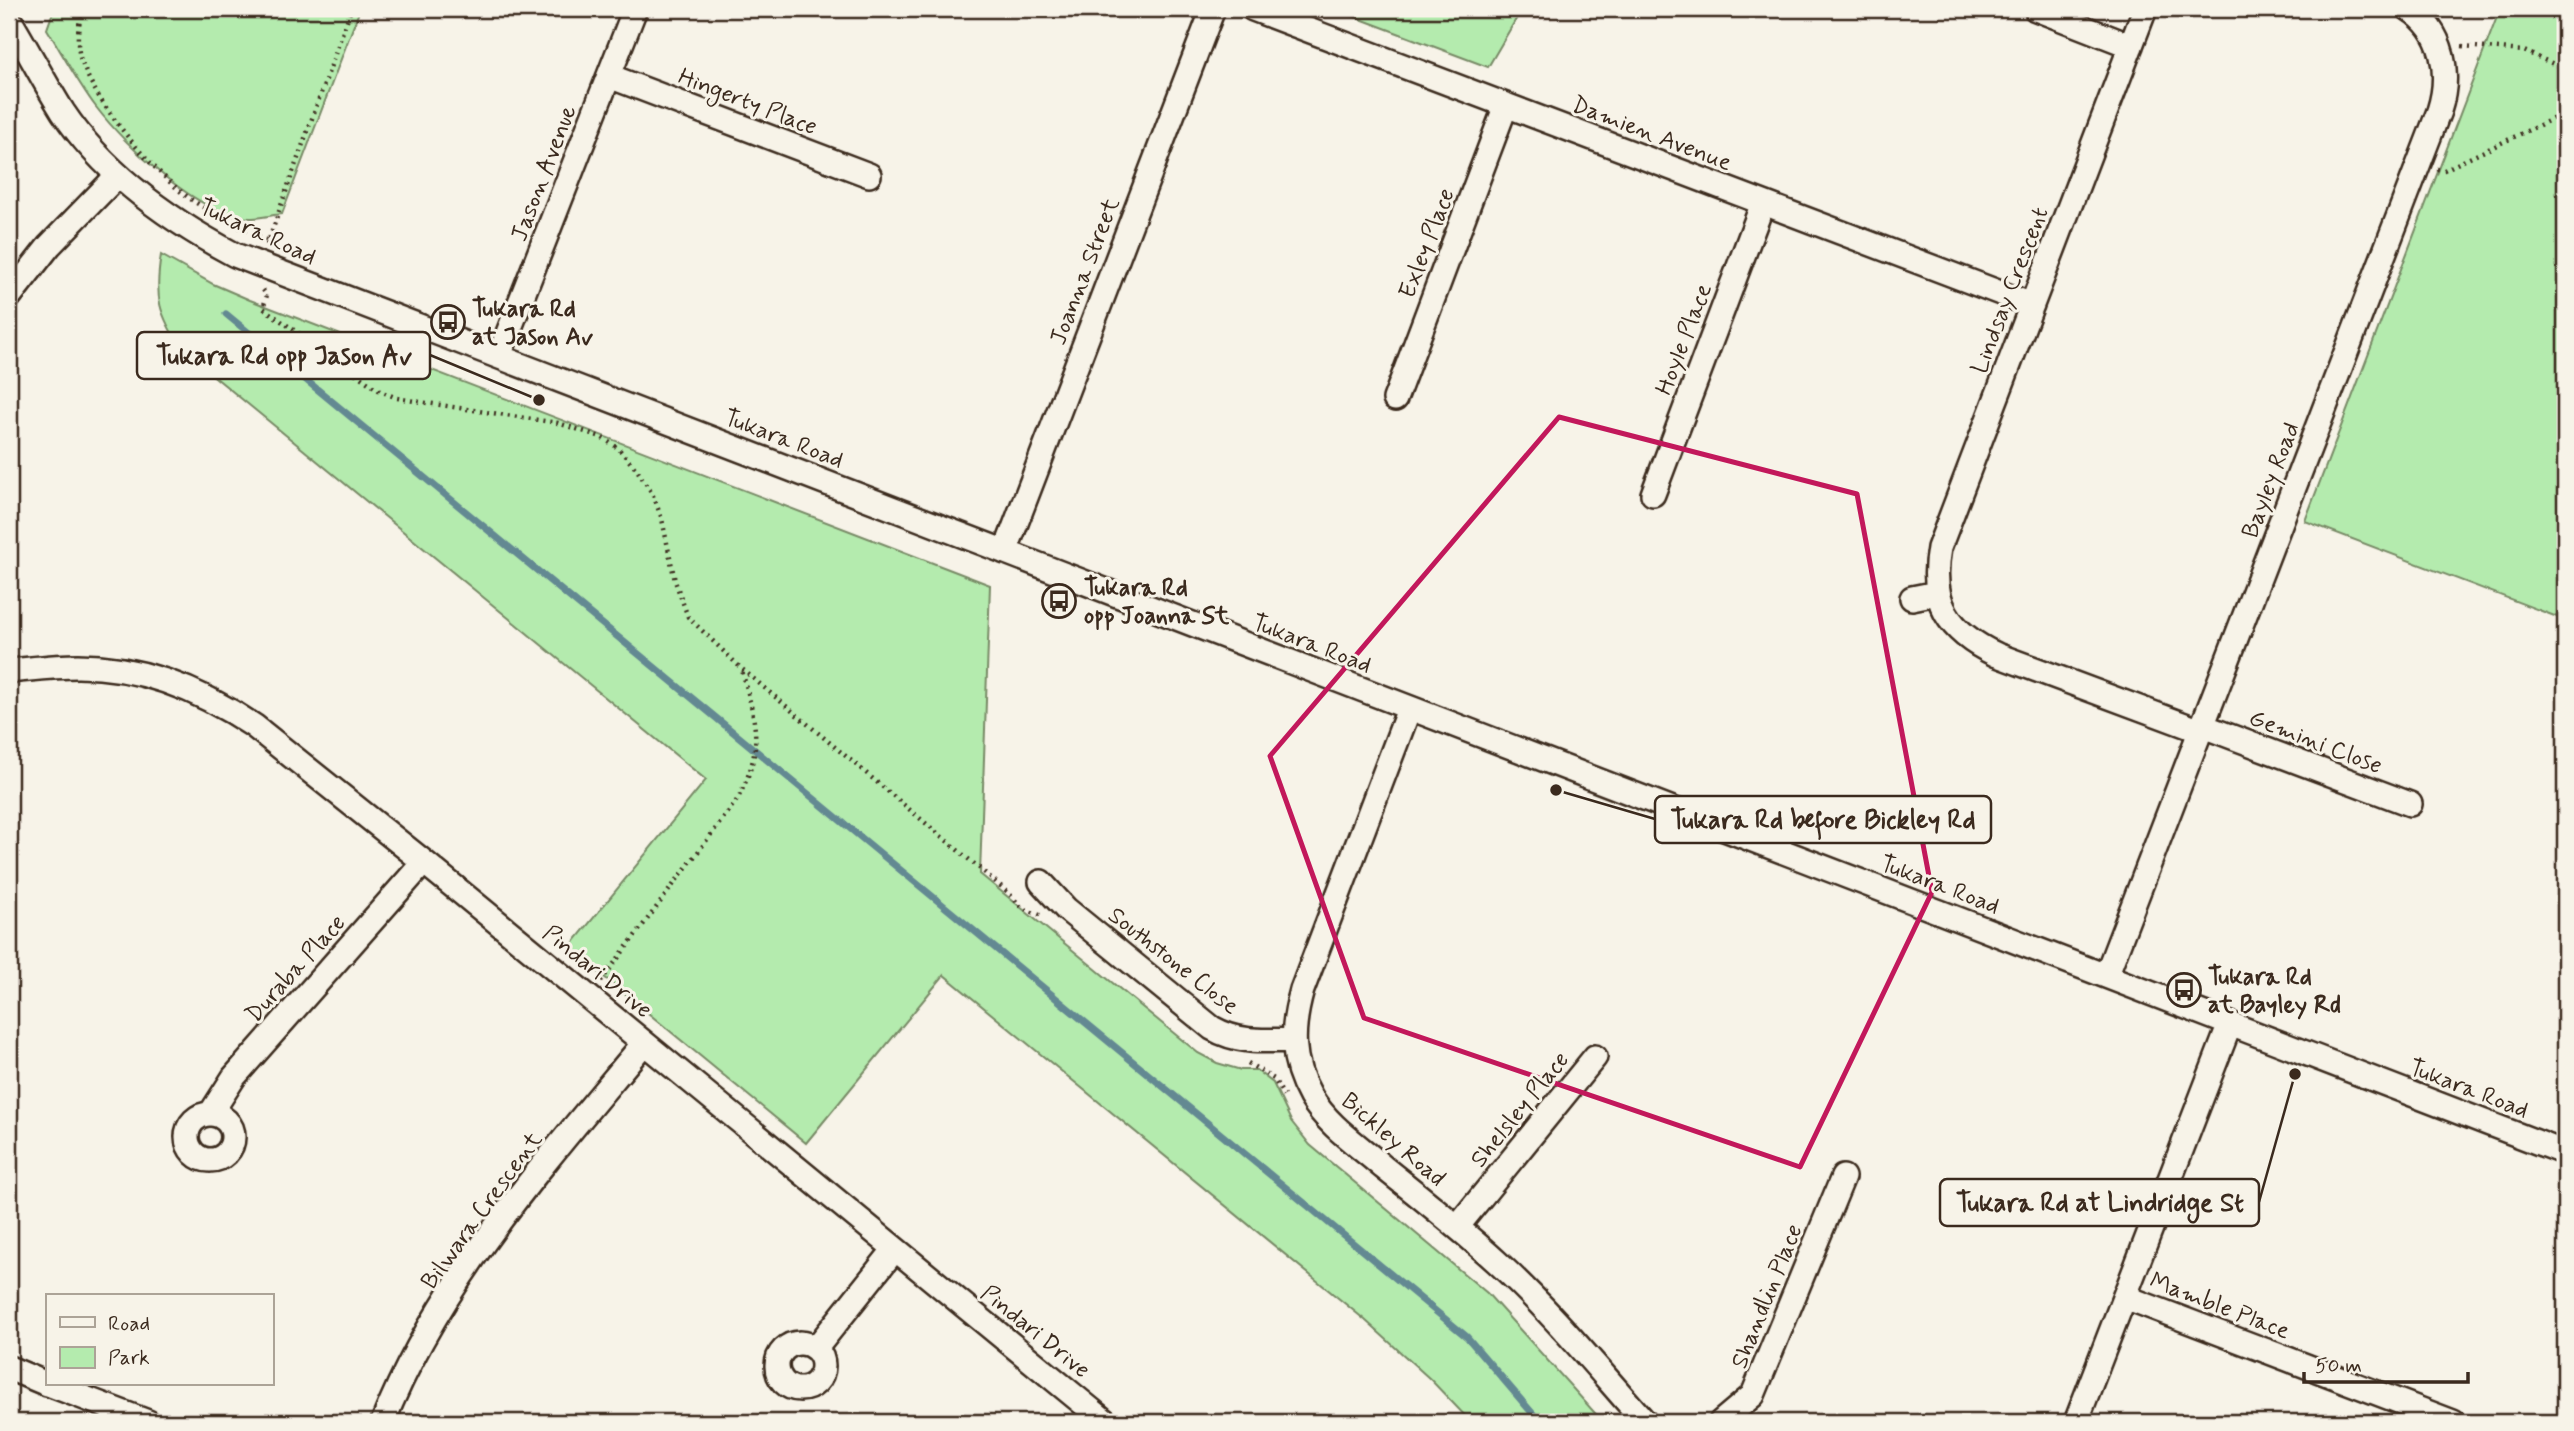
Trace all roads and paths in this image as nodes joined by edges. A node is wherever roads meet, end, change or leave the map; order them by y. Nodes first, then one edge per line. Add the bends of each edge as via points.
1 (83, 9) edge
2 (351, 9) edge
3 (635, 9) edge
4 (1213, 9) edge
5 (1253, 9) edge
6 (2036, 9) edge
7 (2145, 9) edge
8 (2409, 9) edge
9 (9, 19) edge
10 (2131, 46) junction
11 (2441, 51) junction
12 (2565, 69) edge
13 (609, 76) junction
14 (1506, 105) junction
15 (2565, 113) edge
16 (2419, 167) junction
17 (869, 175) dead end
18 (117, 176) junction
19 (1763, 203) junction
20 (258, 288) dead end
21 (9, 297) edge
22 (2032, 305) junction
23 (499, 356) junction
24 (1395, 399) dead end
25 (1653, 494) dead end
26 (1004, 552) junction
27 (1937, 593) junction
28 (1912, 598) dead end
29 (742, 669) junction
30 (9, 671) edge
31 (1409, 709) junction
32 (2202, 729) junction
33 (2410, 804) dead end
34 (425, 862) junction
35 (978, 868) dead end
36 (1041, 882) dead end
37 (2106, 976) junction
38 (602, 980) dead end
39 (2230, 1024) junction
40 (1293, 1040) junction
41 (644, 1043) junction
42 (1595, 1057) dead end
43 (211, 1114) dead end
44 (2565, 1153) edge
45 (1843, 1177) dead end
46 (1457, 1227) junction
47 (895, 1249) junction
48 (2125, 1297) junction
49 (816, 1348) dead end
50 (9, 1368) edge
51 (46, 1383) edge
52 (53, 1386) edge
53 (148, 1422) edge
54 (383, 1422) edge
55 (1106, 1422) edge
56 (1645, 1422) edge
57 (1721, 1422) edge
58 (2077, 1422) edge
59 (2453, 1422) edge

1 - 2 path via 80,55 118,122 152,164 191,200 268,241
3 - 13 street, Jason Avenue
4 - 26 street, Joanna Street
5 - 14 street, Damien Avenue
6 - 10 street
7 - 10 street, Lindsay Crescent
8 - 11 street, Bayley Road via 2427,25
9 - 18 street, Tukara Road via 64,113
10 - 22 street, Lindsay Crescent
11 - 12 path via 2456,46 2524,51
11 - 16 street, Bayley Road via 2444,95
13 - 17 street, Hingerty Place
13 - 23 street, Jason Avenue
14 - 19 street, Damien Avenue
14 - 24 street, Exley Place
15 - 16 path via 2444,170
16 - 32 street, Bayley Road
18 - 21 street via 49,246
18 - 23 street, Tukara Road via 174,220 234,255
19 - 22 street, Damien Avenue
19 - 25 street, Hoyle Place
20 - 29 path via 267,295 263,308 380,391 397,398 558,423 601,437 618,448 652,493 688,617
22 - 27 street, Lindsay Crescent via 1939,548 1934,571
23 - 26 street, Tukara Road
26 - 31 street, Tukara Road
27 - 28 street
27 - 32 street, Lindsay Crescent via 1959,632 1985,649
29 - 35 path
29 - 38 path via 755,729 750,776 737,800
30 - 34 street, Pindari Drive via 103,667 149,676 194,692 254,726
31 - 37 street, Tukara Road
31 - 40 street, Bickley Road via 1302,989
32 - 33 street, Gemini Close
32 - 37 street, Bayley Road
34 - 41 street, Pindari Drive
34 - 43 street, Duraba Place via 233,1077
36 - 40 street, Southstone Close via 1066,909 1212,1028 1250,1041
37 - 39 street, Tukara Road
39 - 44 street, Tukara Road
39 - 48 street
40 - 46 street, Bickley Road via 1310,1096 1332,1124
41 - 47 street, Pindari Drive
41 - 54 street, Bilwara Crescent via 476,1254 428,1333
42 - 46 street, Shelsley Place
45 - 57 street, Shandlin Place via 1753,1395
46 - 56 street, Bickley Road via 1546,1310
47 - 49 street
47 - 55 street, Pindari Drive
48 - 58 street
48 - 59 street, Mamble Place
50 - 51 street
52 - 53 street

